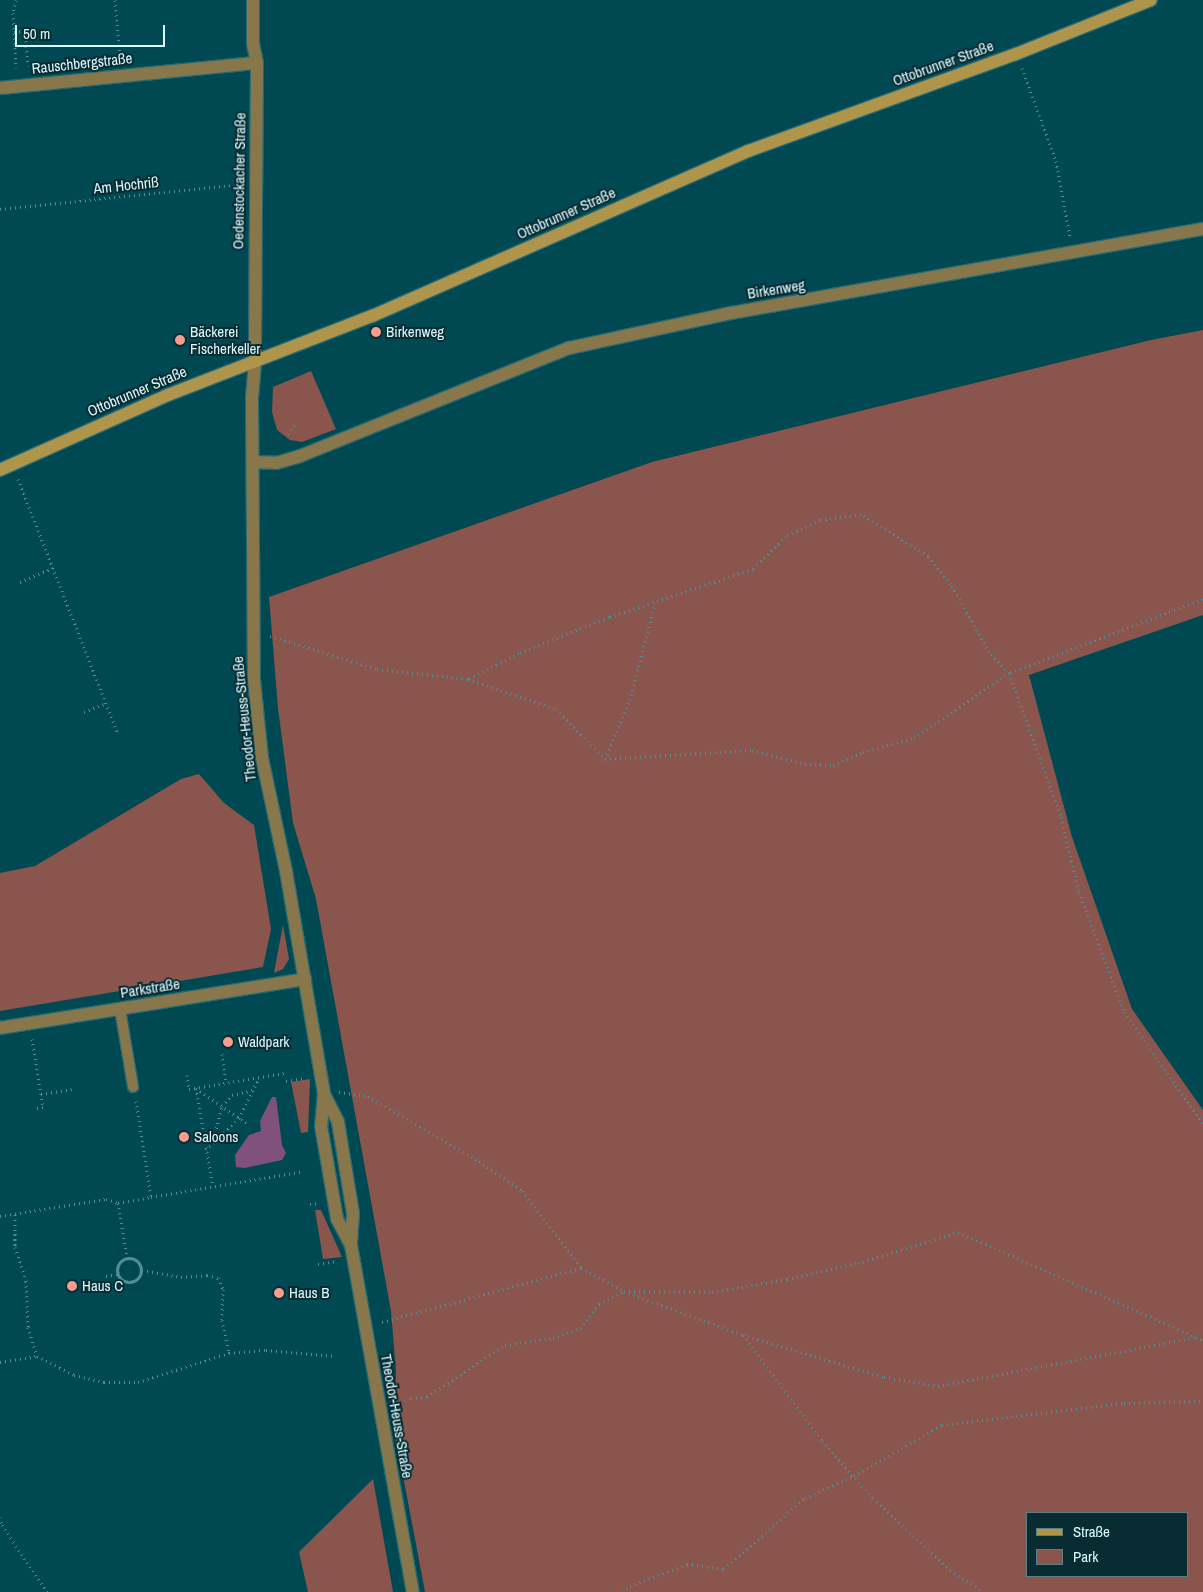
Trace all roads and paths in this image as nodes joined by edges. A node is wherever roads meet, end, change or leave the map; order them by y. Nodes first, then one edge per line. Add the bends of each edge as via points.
1 (16, 0) edge
2 (115, 0) edge
3 (253, 0) edge
4 (1151, 0) edge
5 (14, 32) junction
6 (1016, 54) junction
7 (120, 57) dead end
8 (257, 63) junction
9 (28, 66) dead end
10 (16, 68) dead end
11 (0, 88) edge
12 (254, 183) junction
13 (0, 209) edge
14 (1203, 229) edge
15 (1072, 253) junction
16 (255, 362) junction
17 (295, 424) dead end
18 (288, 434) dead end
19 (253, 462) junction
20 (13, 464) junction
21 (0, 470) edge
22 (53, 568) junction
23 (20, 582) dead end
24 (1203, 599) edge
25 (655, 603) junction
26 (252, 631) junction
27 (1009, 673) junction
28 (468, 679) junction
29 (106, 703) junction
30 (84, 712) dead end
31 (117, 732) dead end
32 (604, 759) junction
33 (304, 979) junction
34 (120, 1009) junction
35 (30, 1024) junction
36 (0, 1028) edge
37 (222, 1054) dead end
38 (285, 1073) dead end
39 (187, 1075) dead end
40 (259, 1077) junction
41 (226, 1083) junction
42 (133, 1087) dead end
43 (196, 1088) junction
44 (73, 1089) dead end
45 (254, 1090) junction
46 (41, 1094) junction
47 (325, 1095) junction
48 (135, 1098) dead end
49 (222, 1106) junction
50 (34, 1109) dead end
51 (239, 1118) junction
52 (246, 1123) dead end
53 (1203, 1123) edge
54 (217, 1143) junction
55 (206, 1150) junction
56 (304, 1171) dead end
57 (213, 1187) junction
58 (151, 1197) junction
59 (118, 1203) junction
60 (320, 1203) dead end
61 (310, 1204) dead end
62 (15, 1214) junction
63 (0, 1216) edge
64 (351, 1246) junction
65 (127, 1257) junction
66 (581, 1268) junction
67 (142, 1270) junction
68 (117, 1274) junction
69 (106, 1276) dead end
70 (624, 1291) junction
71 (382, 1322) dead end
72 (743, 1335) junction
73 (1197, 1337) junction
74 (1203, 1340) edge
75 (229, 1353) junction
76 (37, 1356) junction
77 (335, 1356) dead end
78 (0, 1362) edge
79 (1203, 1401) edge
80 (389, 1406) dead end
81 (854, 1476) junction
82 (0, 1517) edge
83 (47, 1592) edge
84 (413, 1592) edge
85 (623, 1592) edge
86 (983, 1592) edge

1 - 5 path
2 - 7 path
3 - 8 street, Oedenstockacher Straße via 253,44
4 - 6 main road, Ottobrunner Straße
5 - 9 path via 25,31
5 - 10 path
6 - 15 path via 1056,160
6 - 16 main road, Ottobrunner Straße via 748,151 363,320
8 - 11 street, Rauschbergstraße
8 - 12 street, Oedenstockacher Straße
12 - 13 path, Am Hochriß
12 - 16 street, Oedenstockacher Straße
14 - 15 street, Birkenweg
15 - 19 street, Birkenweg via 731,313 569,348 300,456 276,463
16 - 19 street, Theodor-Heuss-Straße
16 - 20 main road, Ottobrunner Straße via 143,406
17 - 18 path
19 - 26 street, Theodor-Heuss-Straße
20 - 21 main road, Ottobrunner Straße
20 - 22 path
22 - 23 path
22 - 29 path
24 - 27 path
25 - 27 path via 753,569 786,536 820,520 861,514 928,556 951,584 989,652
25 - 28 path via 609,617 519,653
25 - 32 path via 630,700
26 - 28 path via 377,669
26 - 33 street, Theodor-Heuss-Straße via 262,758
27 - 32 path via 914,738 863,752 833,765 805,764 752,750
27 - 53 path via 1061,818 1080,892 1124,1012
28 - 32 path via 556,709
29 - 30 path
29 - 31 path
33 - 34 street, Parkstraße
33 - 47 street, Theodor-Heuss-Straße
34 - 35 street, Parkstraße
34 - 42 lane
35 - 36 street, Parkstraße
35 - 46 path
37 - 41 path
38 - 40 path
39 - 43 path via 189,1089
40 - 41 path
40 - 45 path
41 - 43 path
43 - 49 path
43 - 55 path
44 - 46 path
45 - 49 path via 232,1095
45 - 51 path
46 - 50 path via 43,1107
47 - 64 street, Theodor-Heuss-Straße via 338,1122 353,1214
47 - 64 street, Theodor-Heuss-Straße via 321,1126 337,1219
47 - 66 path via 342,1092 368,1096 486,1166 522,1191
48 - 58 path
49 - 51 path
49 - 54 path via 215,1133
51 - 52 path
51 - 54 path
54 - 55 path
55 - 57 path
56 - 57 path
57 - 58 path
58 - 59 path
59 - 62 path via 106,1199
59 - 65 path
60 - 61 path
62 - 63 path
62 - 76 path via 15,1248 26,1281 28,1327
64 - 84 street, Theodor-Heuss-Straße
65 - 67 path via 136,1259
65 - 68 path via 120,1261
66 - 70 path
66 - 71 path
67 - 68 path via 138,1279 132,1282 124,1281
67 - 75 path via 181,1277 207,1275 218,1278 223,1289 222,1320
68 - 69 path
70 - 72 path
70 - 73 path via 712,1292 787,1279 858,1263 958,1232
70 - 80 path via 598,1304 580,1328 554,1338 505,1345 427,1397 411,1398
72 - 73 path via 884,1377 938,1386
72 - 81 path via 822,1442
73 - 74 path
75 - 76 path via 138,1382 104,1382 74,1375
75 - 77 path via 266,1350
76 - 78 path
79 - 81 path via 1124,1403 942,1425
81 - 85 path via 805,1498 724,1569 687,1564 630,1586
81 - 86 path via 950,1570
82 - 83 path via 2,1525

